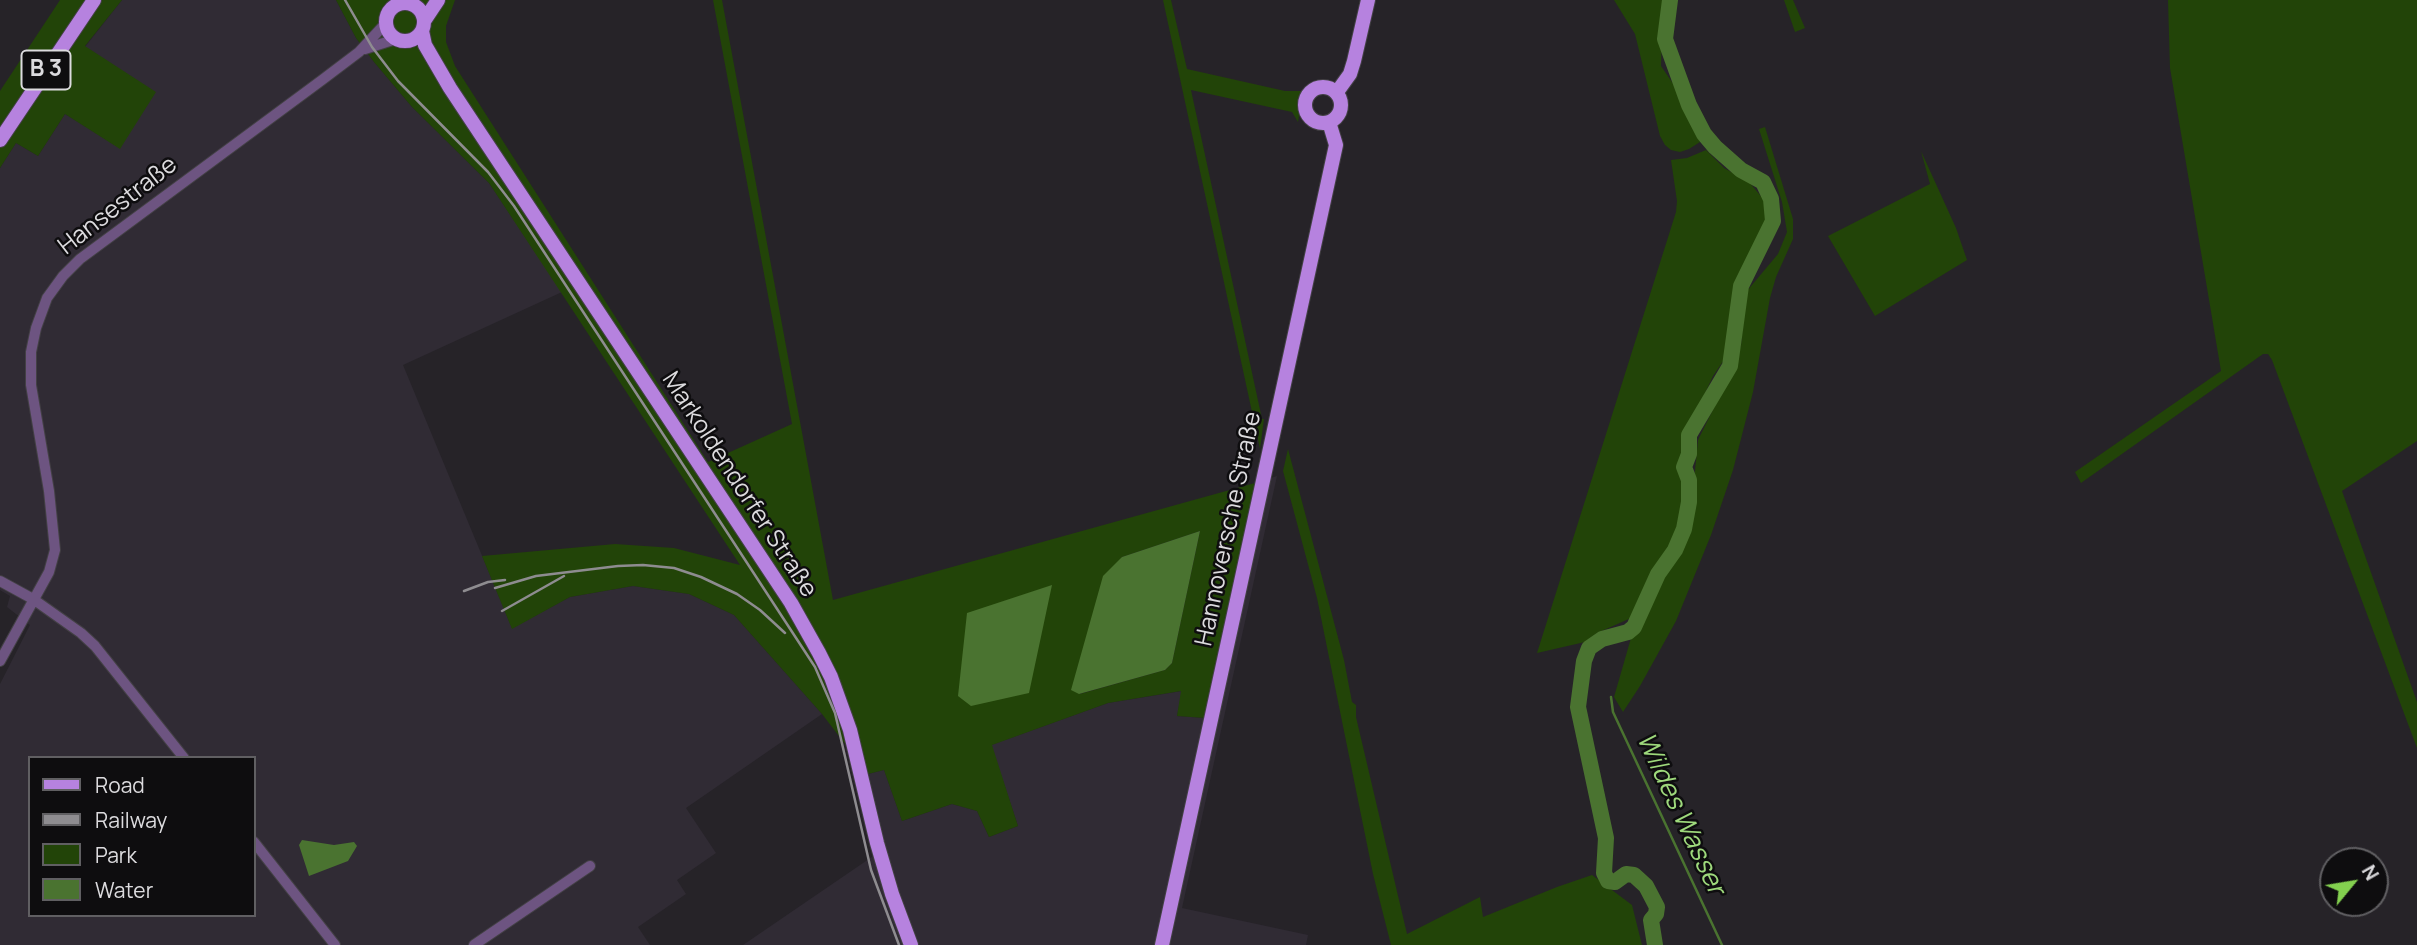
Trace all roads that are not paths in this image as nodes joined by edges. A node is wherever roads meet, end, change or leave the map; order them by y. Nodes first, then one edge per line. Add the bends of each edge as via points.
1 (94, 0) edge
2 (438, 0) edge
3 (1368, 0) edge
4 (400, 6) edge
5 (413, 33) junction
6 (359, 52) junction
7 (1337, 92) junction
8 (1329, 122) junction
9 (0, 140) edge
10 (0, 580) edge
11 (33, 598) junction
12 (0, 662) edge
13 (182, 756) edge
14 (256, 845) edge
15 (590, 866) dead end
16 (335, 945) edge
17 (474, 945) edge
18 (911, 945) edge
19 (1162, 945) edge

1 - 9 main road, B 3
2 - 5 main road
3 - 7 main road, Hannoversche Straße via 1350,74
4 - 5 main road via 422,14
4 - 5 main road via 387,30
4 - 6 street, Hansestraße
5 - 6 street, Hansestraße
5 - 18 main road, Markoldendorfer Straße via 819,653 850,730 877,843
6 - 11 street, Hansestraße via 80,260 47,298 31,352 31,385 55,550 49,572
7 - 8 main road, Hannoversche Straße via 1340,112
7 - 8 main road via 1321,86 1305,101 1311,119
8 - 19 main road, Hannoversche Straße via 1336,145
10 - 11 street
11 - 12 street, Hansestraße
11 - 13 street via 95,646
14 - 16 street
15 - 17 street

